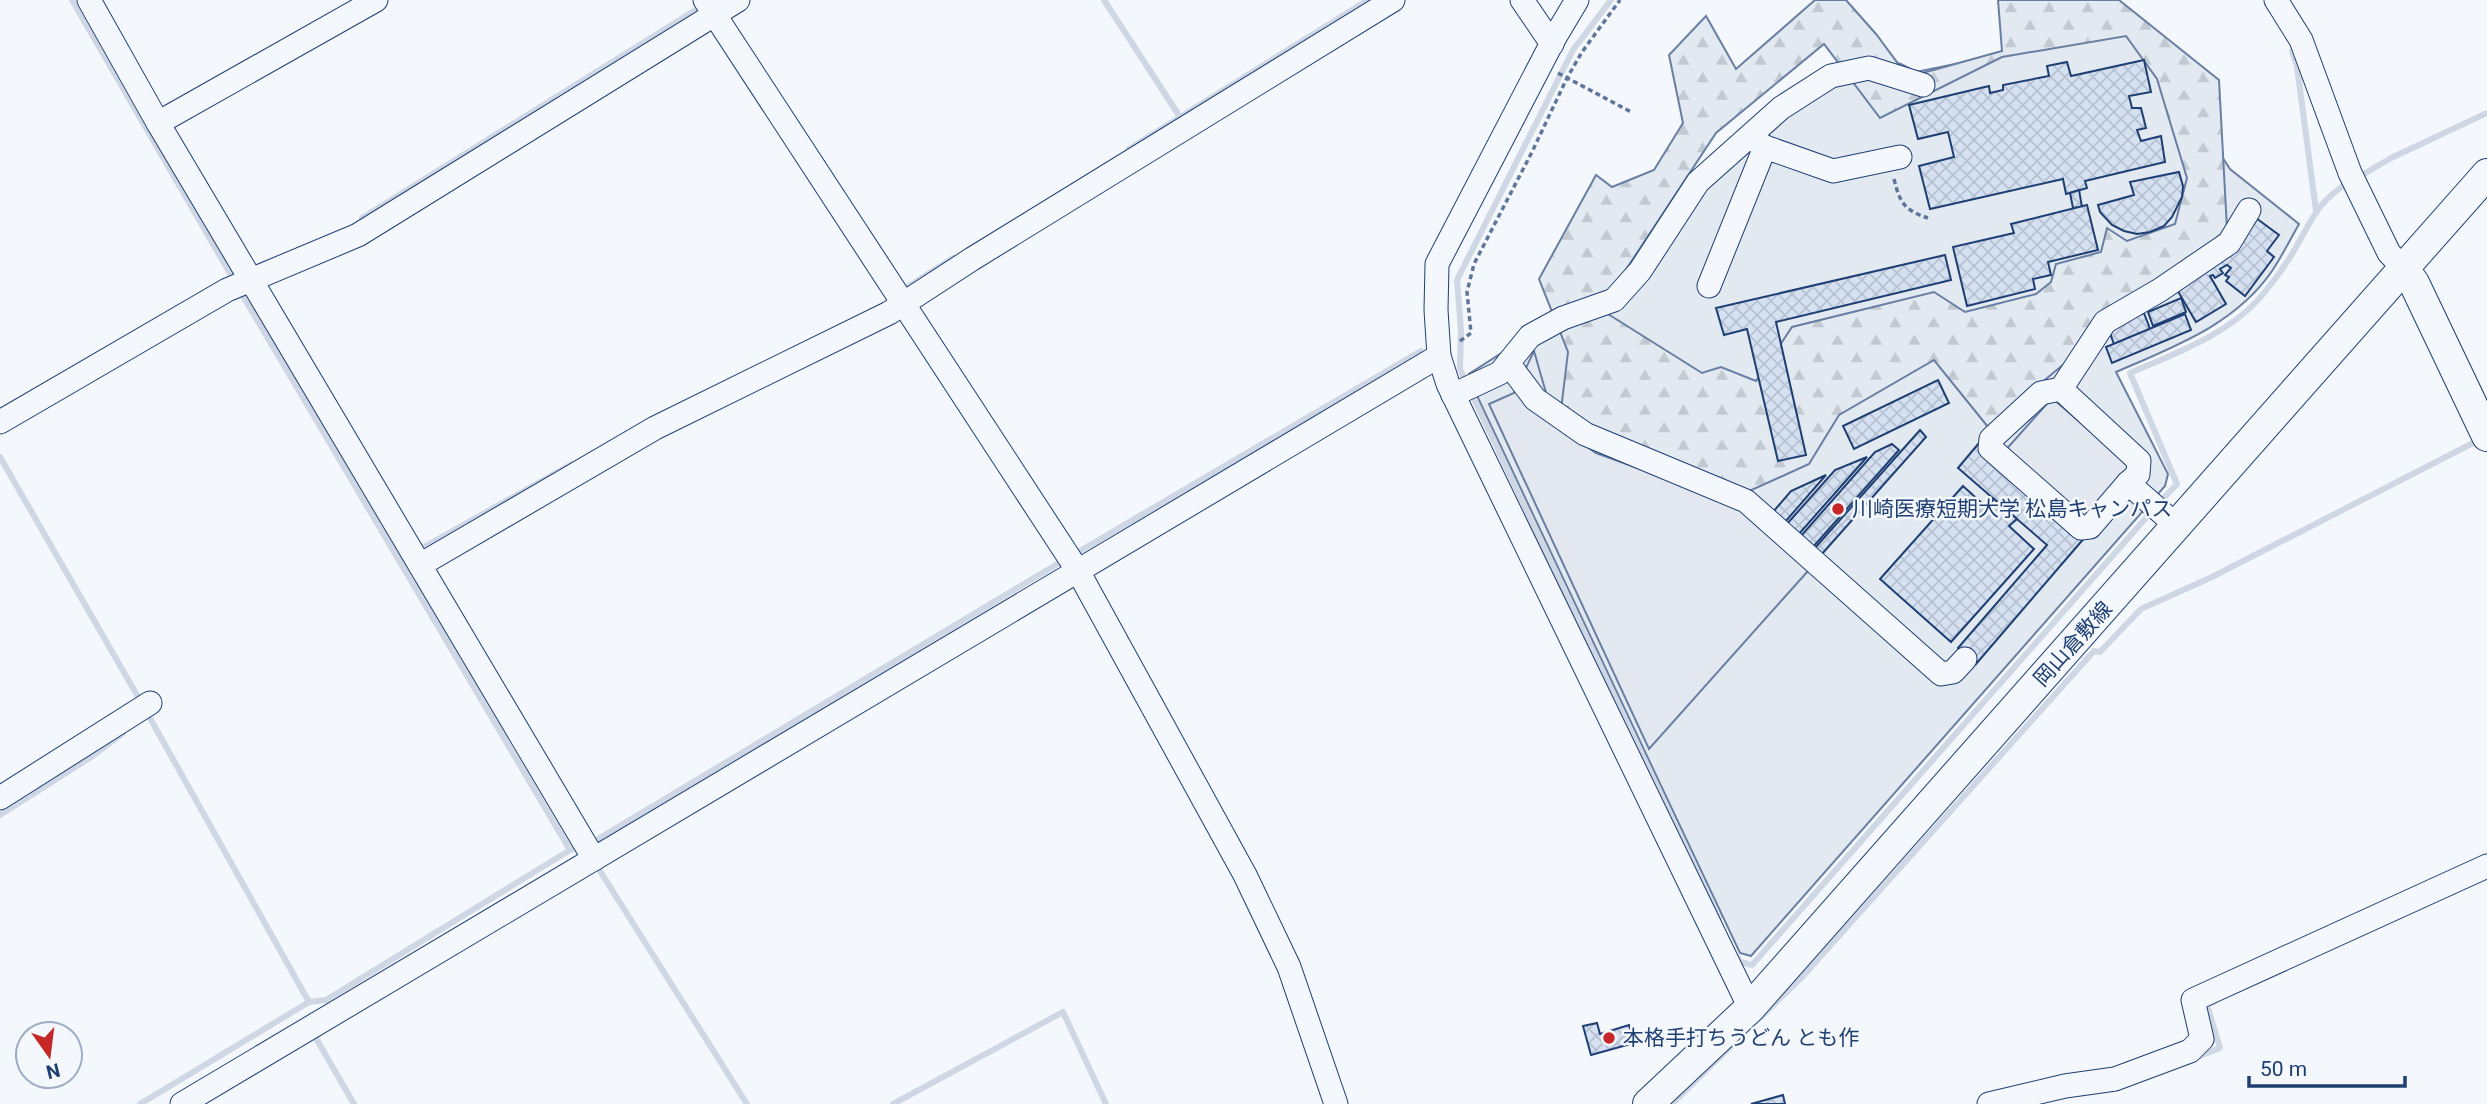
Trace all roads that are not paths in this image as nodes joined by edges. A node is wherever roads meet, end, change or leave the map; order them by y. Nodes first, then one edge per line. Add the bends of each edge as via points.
1 (89, 0) edge
2 (376, 0) edge
3 (738, 0) edge
4 (1393, 0) edge
5 (1522, 0) edge
6 (1577, 0) edge
7 (2276, 0) edge
8 (710, 8) edge
9 (1555, 37) junction
10 (1923, 85) dead end
11 (158, 123) junction
12 (1757, 142) junction
13 (1895, 158) road end
14 (2487, 174) edge
15 (2249, 210) dead end
16 (2404, 269) junction
17 (241, 284) junction
18 (1709, 286) dead end
19 (897, 298) junction
20 (1440, 356) junction
21 (1508, 363) junction
22 (2061, 389) junction
23 (1463, 390) junction
24 (0, 422) edge
25 (2487, 436) edge
26 (2128, 484) junction
27 (2163, 513) junction
28 (416, 557) junction
29 (1072, 561) junction
30 (1965, 659) dead end
31 (145, 707) dead end
32 (0, 798) edge
33 (588, 849) junction
34 (2487, 866) edge
35 (1750, 1008) junction
36 (182, 1104) edge
37 (1336, 1104) edge
38 (1648, 1104) edge
39 (1989, 1104) edge

1 - 11 street
2 - 11 street
3 - 8 street
4 - 19 street
5 - 9 street
6 - 9 street
7 - 16 street via 2301,40 2353,179 2389,253
8 - 17 street via 358,235
8 - 19 street
9 - 20 street via 1437,264
10 - 12 street via 1869,68 1831,76 1782,108
11 - 17 street
12 - 13 street via 1833,171
12 - 18 street
12 - 21 street via 1698,182 1640,271 1614,300 1563,318 1531,336
14 - 16 main road, 岡山倉敷線
15 - 22 street via 2229,243 2105,322
16 - 25 main road
16 - 27 main road, 岡山倉敷線
17 - 24 street
17 - 28 street
19 - 28 street via 890,313 655,428
19 - 29 street
20 - 23 street
20 - 29 street
21 - 23 street via 1500,373
21 - 30 street via 1535,399 1585,434 1746,501 1941,674 1953,672
22 - 26 street via 2139,461 2138,474
22 - 26 street via 2041,393 1991,439 1990,448 2081,527 2090,527
23 - 35 street
26 - 27 street
27 - 35 main road, 岡山倉敷線
28 - 33 street
29 - 33 street
29 - 37 street via 1251,886 1289,967
31 - 32 street
33 - 36 street via 310,1028
34 - 39 street via 2193,1000 2202,1039 2190,1051 2115,1079
35 - 38 main road, 岡山倉敷線

